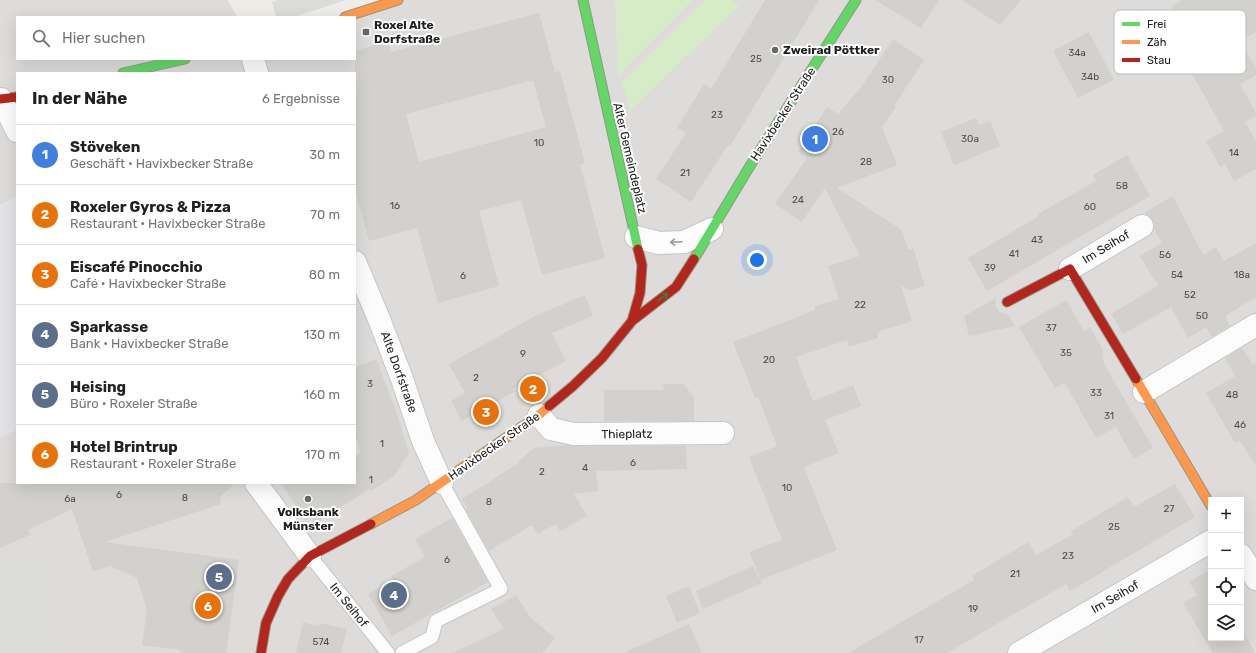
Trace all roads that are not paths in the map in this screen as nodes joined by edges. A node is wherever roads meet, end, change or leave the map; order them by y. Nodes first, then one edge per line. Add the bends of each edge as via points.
1 (398, 0) edge
2 (583, 0) edge
3 (856, 0) edge
4 (348, 16) edge
5 (181, 60) edge
6 (253, 60) edge
7 (127, 72) edge
8 (257, 72) edge
9 (6, 99) edge
10 (16, 128) edge
11 (1142, 226) dead end
12 (712, 229) junction
13 (636, 237) junction
14 (356, 264) edge
15 (1070, 269) junction
16 (1007, 302) dead end
17 (632, 321) junction
18 (1251, 328) edge
19 (1144, 392) junction
20 (539, 415) junction
21 (723, 433) dead end
22 (442, 483) junction
23 (257, 484) edge
24 (1208, 501) edge
25 (1208, 544) edge
26 (310, 556) junction
27 (1244, 560) edge
28 (1256, 579) edge
29 (260, 653) edge
30 (388, 653) edge
31 (402, 653) edge
32 (1020, 653) edge

1 - 4 main road
2 - 13 main road, Alter Gemeindeplatz
3 - 12 main road, Havixbecker Straße
5 - 7 main road
6 - 8 street
9 - 10 street
11 - 15 street, Im Seihof
12 -> 13 street via 684,242 659,243
17 -> 12 main road, Havixbecker Straße via 676,287
13 - 17 main road, Alter Gemeindeplatz via 642,264 640,293
14 - 22 street, Alte Dorfstraße via 402,379 423,441
15 - 16 main road, Im Seihof
15 - 19 main road, Im Seihof
17 - 20 main road, Havixbecker Straße via 592,367
18 - 19 street
19 - 24 main road, Im Seihof
20 - 21 street, Thieplatz via 551,429 574,434
20 - 22 main road, Havixbecker Straße
22 - 26 main road, Havixbecker Straße via 416,500
22 - 31 lane via 501,588 436,622 432,637
23 - 26 street
25 - 32 street, Im Seihof
26 - 29 main road, Havixbecker Straße via 288,579 278,596 266,623
26 - 30 lane, Im Seihof
27 - 28 street

